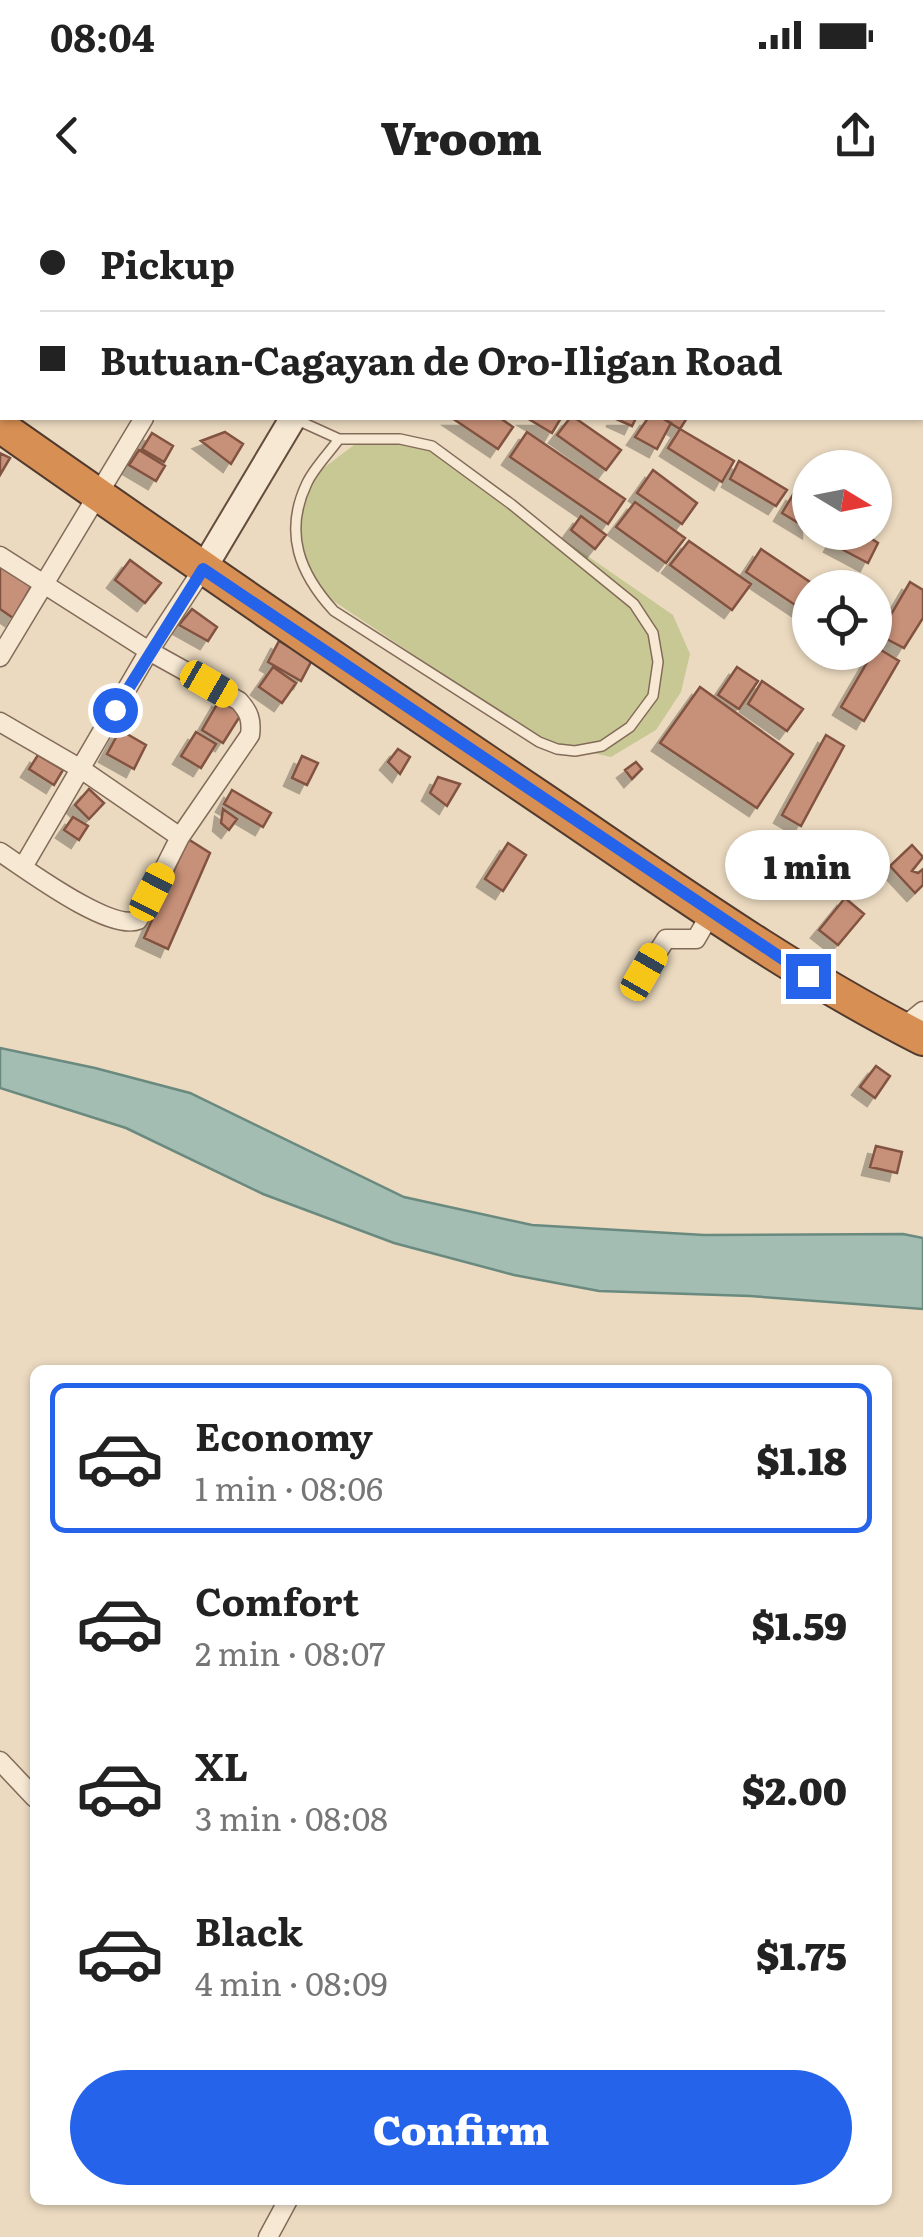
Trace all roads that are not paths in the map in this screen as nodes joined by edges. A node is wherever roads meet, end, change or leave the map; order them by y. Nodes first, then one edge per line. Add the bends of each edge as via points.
1 (143, 420) edge
2 (294, 420) edge
3 (299, 420) edge
4 (0, 426) edge
5 (339, 438) junction
6 (97, 495) junction
7 (0, 556) edge
8 (203, 569) junction
9 (44, 584) junction
10 (149, 651) junction
11 (0, 656) edge
12 (0, 722) edge
13 (81, 769) junction
14 (180, 837) junction
15 (0, 852) edge
16 (24, 867) junction
17 (711, 913) junction
18 (644, 972) dead end
19 (916, 1026) edge
20 (0, 1762) edge
21 (30, 1793) edge
22 (285, 2205) edge
23 (268, 2237) edge

1 - 6 street
2 - 8 street
3 - 5 lane
4 - 6 highway
5 - 5 lane via 400,438 432,446 634,604 653,633 658,662 653,696 630,727 602,746 557,749 334,612 301,561 294,528 306,483
6 - 8 highway
6 - 9 street
7 - 9 street
8 - 10 street
8 - 17 highway
9 - 10 street
9 - 11 street
10 - 13 street
10 - 14 street via 239,702 252,724
12 - 13 street
13 - 14 street
13 - 16 street
14 - 16 street via 132,924 104,917
15 - 16 street
17 - 18 street via 696,939 666,939
17 - 19 highway via 808,976
20 - 21 street
22 - 23 street

